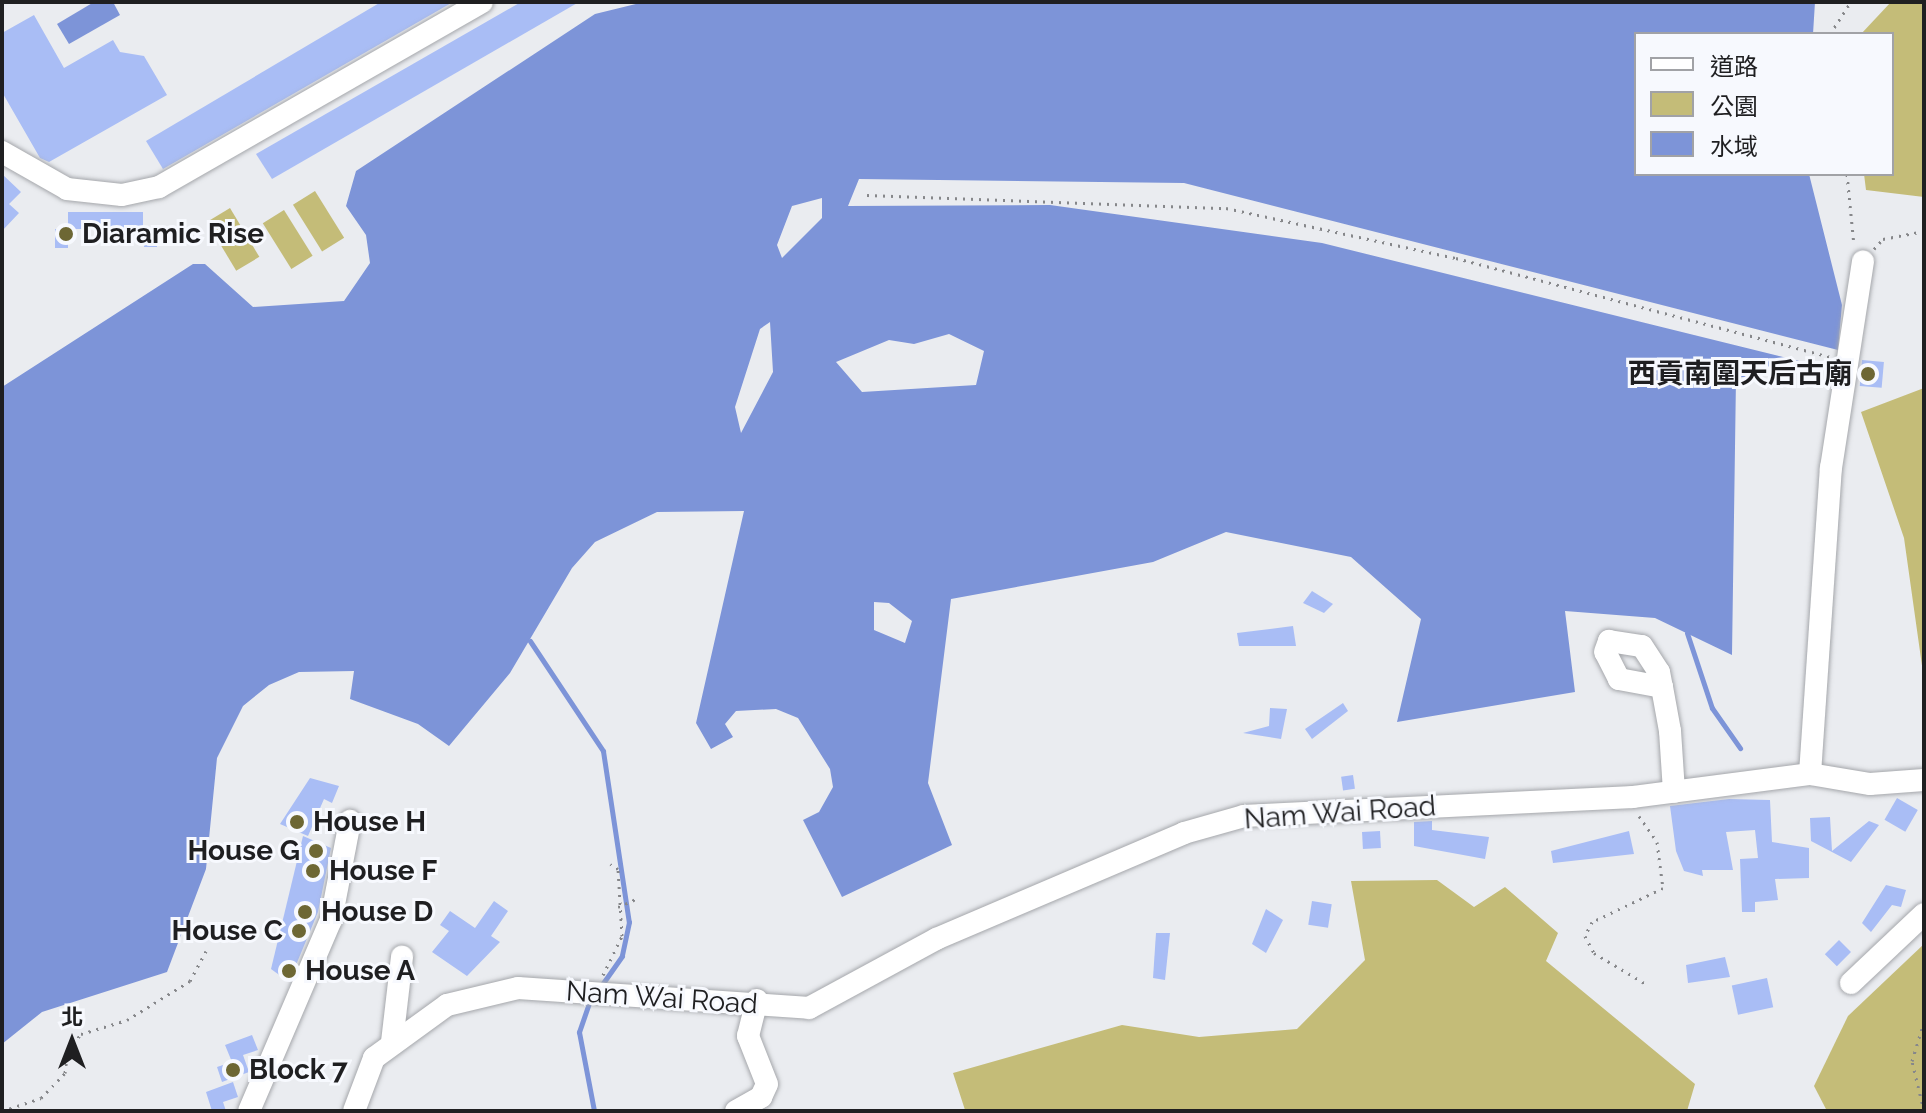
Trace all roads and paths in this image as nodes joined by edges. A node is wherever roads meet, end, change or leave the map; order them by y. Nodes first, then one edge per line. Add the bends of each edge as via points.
1 (482, 2) edge
2 (1851, 2) edge
3 (1831, 32) edge
4 (2, 152) edge
5 (1847, 176) edge
6 (867, 195) dead end
7 (1924, 231) edge
8 (1863, 261) junction
9 (1845, 361) junction
10 (1662, 687) dead end
11 (1810, 774) junction
12 (1924, 780) edge
13 (1674, 792) junction
14 (1633, 797) junction
15 (350, 821) dead end
16 (610, 864) dead end
17 (636, 899) dead end
18 (618, 907) junction
19 (1924, 914) edge
20 (206, 951) dead end
21 (402, 957) dead end
22 (1851, 983) dead end
23 (1646, 984) dead end
24 (598, 992) junction
25 (757, 1000) junction
26 (1924, 1022) edge
27 (392, 1042) junction
28 (2, 1111) edge
29 (249, 1111) edge
30 (354, 1111) edge
31 (736, 1111) edge
32 (1924, 1111) edge

1 - 4 street via 159,187 122,195 67,189
2 - 3 path
5 - 8 path via 1848,234
6 - 9 path via 1226,208 1441,254
7 - 8 path via 1883,239
8 - 9 street
9 - 11 street
10 - 13 street
11 - 12 street, Nam Wai Road via 1870,784
11 - 13 street, Nam Wai Road
13 - 14 street, Nam Wai Road
14 - 23 path via 1657,842 1663,888 1592,922 1585,936 1594,953
14 - 25 street, Nam Wai Road via 1244,816 1184,833 936,939 809,1008
15 - 29 street via 331,920
16 - 18 path via 618,869
17 - 18 path
18 - 24 path via 617,957
19 - 22 street
20 - 28 path via 190,981 127,1020 81,1034 68,1050 65,1073 41,1098
21 - 27 street
24 - 25 street, Nam Wai Road
24 - 27 street, Nam Wai Road via 500,989 447,1005
25 - 31 street via 748,1036 767,1084 761,1097
26 - 32 path via 1912,1061
27 - 30 street, Nam Wai Road via 374,1058

